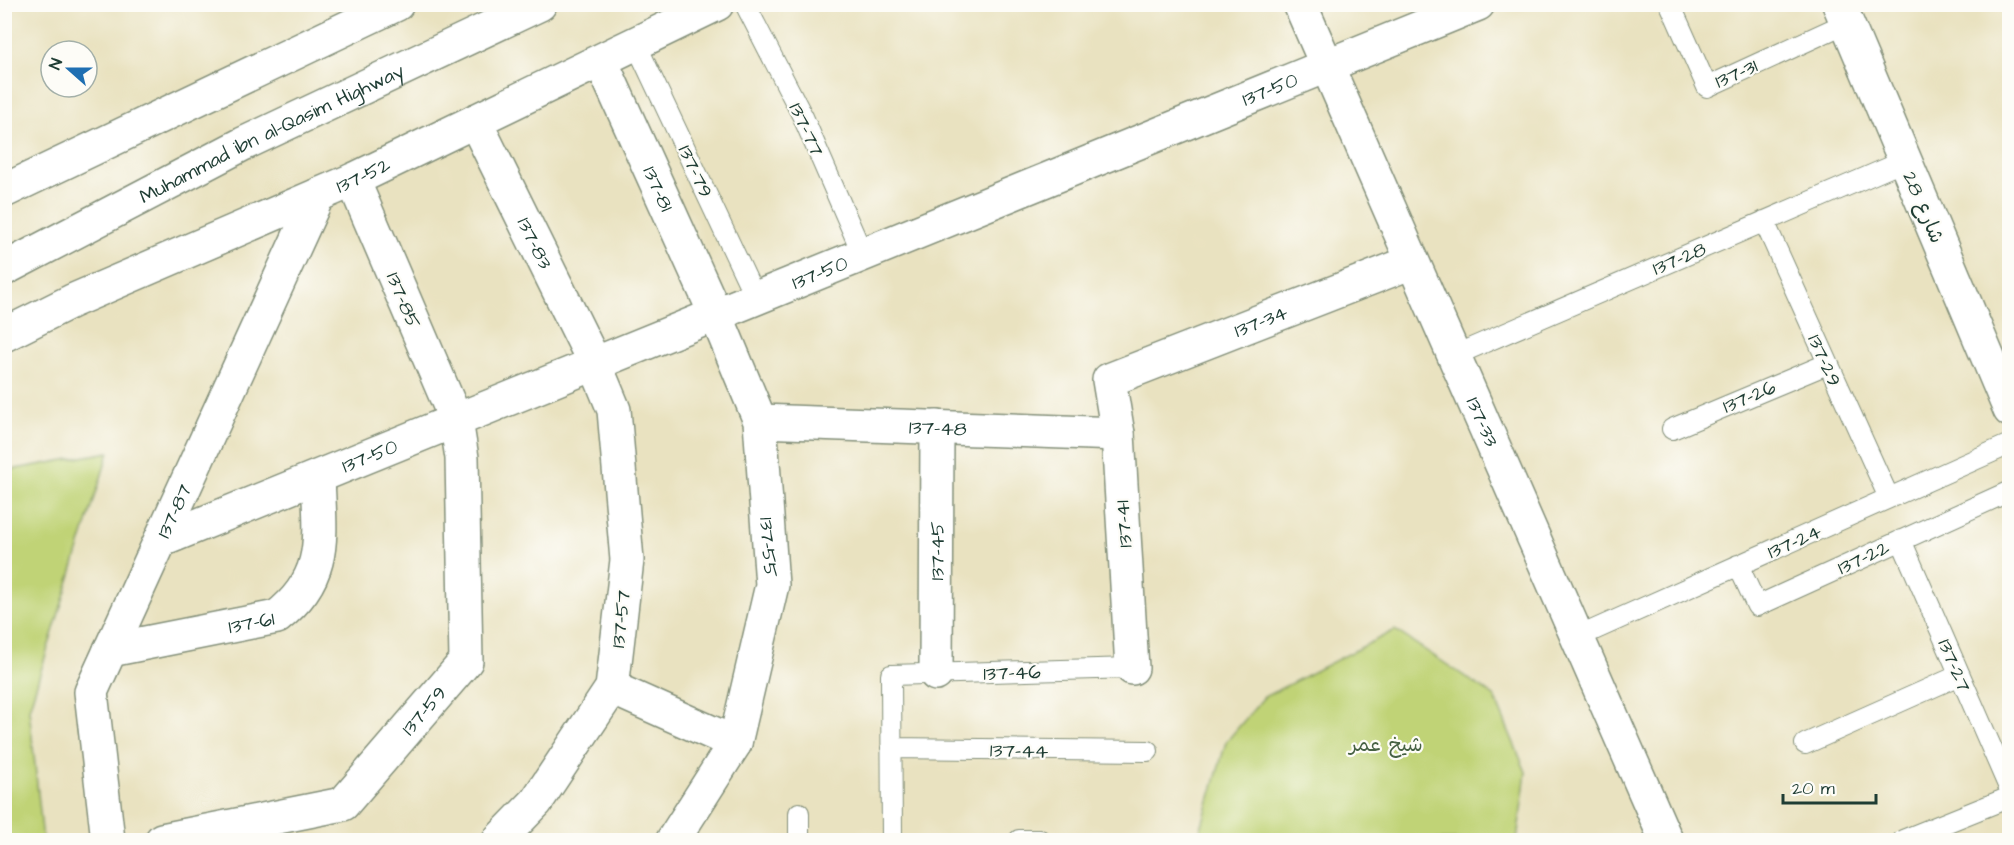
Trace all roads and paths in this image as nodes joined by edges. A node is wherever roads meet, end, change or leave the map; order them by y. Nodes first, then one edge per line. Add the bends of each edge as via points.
1 (397, 4) edge
2 (540, 4) edge
3 (717, 4) edge
4 (745, 4) edge
5 (1300, 4) edge
6 (1478, 4) edge
7 (1670, 4) edge
8 (1843, 14) edge
9 (636, 44) junction
10 (601, 60) junction
11 (1326, 66) junction
12 (475, 121) junction
13 (1904, 160) junction
14 (352, 180) junction
15 (4, 191) edge
16 (318, 195) junction
17 (1764, 221) junction
18 (863, 255) junction
19 (1412, 262) junction
20 (4, 268) edge
21 (756, 299) junction
22 (716, 315) junction
23 (4, 335) edge
24 (1453, 356) junction
25 (595, 364) junction
26 (1827, 364) junction
27 (1109, 380) joint
28 (2010, 410) edge
29 (456, 420) junction
30 (760, 421) junction
31 (937, 427) junction
32 (1672, 429) dead end
33 (1118, 434) junction
34 (2010, 444) edge
35 (318, 477) junction
36 (2010, 491) edge
37 (1889, 498) junction
38 (162, 540) junction
39 (1901, 540) junction
40 (1738, 565) junction
41 (1578, 637) junction
42 (110, 650) junction
43 (1132, 668) joint
44 (936, 674) junction
45 (1960, 675) junction
46 (612, 688) junction
47 (735, 743) junction
48 (1806, 744) dead end
49 (891, 748) junction
50 (1148, 751) dead end
51 (2010, 790) edge
52 (2010, 797) edge
53 (799, 813) dead end
54 (108, 840) edge
55 (162, 840) edge
56 (499, 840) edge
57 (673, 840) edge
58 (799, 840) edge
59 (892, 840) edge
60 (1019, 840) edge
61 (1041, 840) edge
62 (1666, 840) edge
63 (1903, 840) edge

1 - 15 main road
2 - 20 main road, Muhammad ibn al-Qasim Highway via 243,144
3 - 9 main road, 137-52
4 - 18 lane, 137-77 via 803,117
5 - 11 main road, 137-33
6 - 11 main road, 137-50
7 - 8 lane, 137-31 via 1707,87
8 - 13 main road, شارع 28
9 - 10 main road, 137-52
9 - 21 lane, 137-79
10 - 12 main road, 137-52
10 - 22 main road, 137-81
11 - 18 main road, 137-50
11 - 19 main road, 137-33
12 - 14 main road, 137-52
12 - 25 main road, 137-83
13 - 17 lane, 137-28
13 - 28 main road, شارع 28
14 - 16 main road, 137-52
14 - 29 main road, 137-85
16 - 23 main road, 137-52 via 72,301
16 - 38 main road, 137-87
17 - 24 lane, 137-28
17 - 26 lane, 137-29
18 - 21 main road, 137-50
19 - 24 main road, 137-33
19 - 27 main road, 137-34
21 - 22 main road, 137-50
22 - 25 main road, 137-50
22 - 30 main road, 137-55
24 - 41 main road, 137-33
25 - 29 main road, 137-50
25 - 46 main road, 137-57 via 614,410 627,560
26 - 32 lane, 137-26
26 - 37 lane, 137-29
27 - 33 main road, 137-41
29 - 35 main road, 137-50
29 - 55 main road, 137-59 via 462,458 466,661 343,804
30 - 31 main road, 137-48
30 - 47 main road, 137-55 via 772,585
31 - 33 main road, 137-48
31 - 44 main road, 137-45
33 - 43 main road, 137-41
34 - 37 lane, 137-24
35 - 38 main road, 137-50
35 - 42 main road, 137-61 via 320,543 315,568 305,589 289,608 277,617
36 - 39 lane, 137-22
37 - 40 lane, 137-24
38 - 42 main road, 137-87
39 - 40 lane, 137-22 via 1757,606
39 - 45 lane, 137-27
40 - 41 lane, 137-24
41 - 62 main road, 137-33
42 - 54 main road, 137-87 via 91,692
43 - 44 lane, 137-46
44 - 49 lane, 137-46 via 891,675
45 - 48 lane
45 - 51 lane, 137-27
46 - 47 main road
46 - 56 main road, 137-57 via 536,802
47 - 57 main road, 137-55
49 - 50 lane, 137-44
49 - 59 lane
52 - 63 lane
53 - 58 lane
60 - 61 lane

